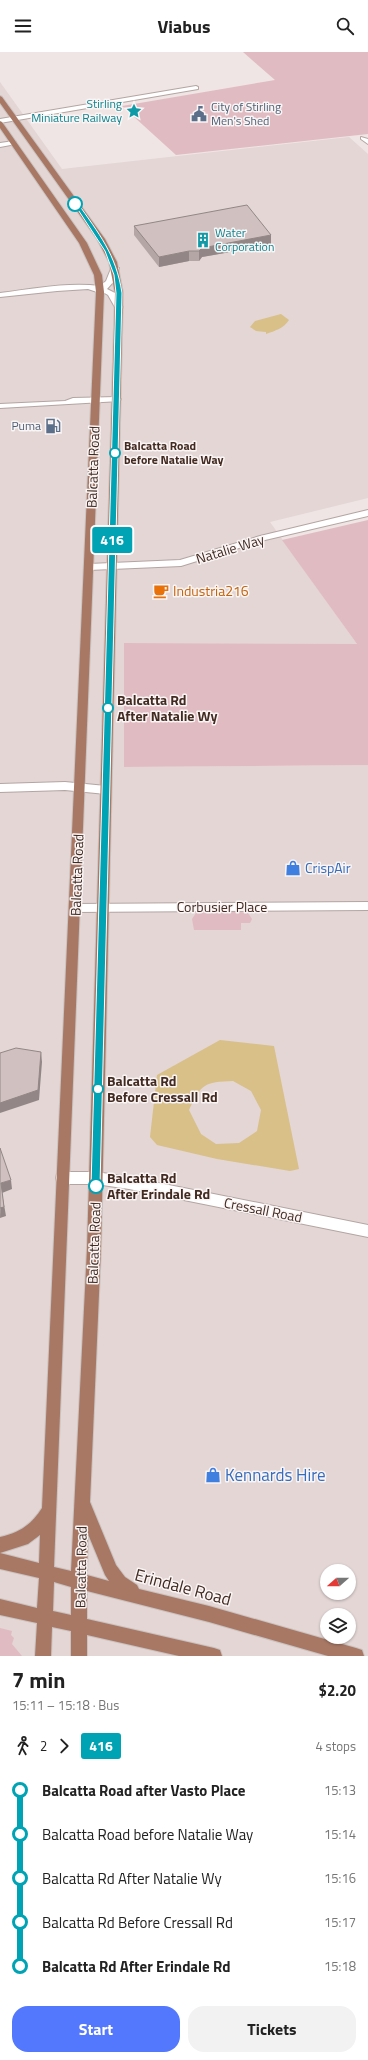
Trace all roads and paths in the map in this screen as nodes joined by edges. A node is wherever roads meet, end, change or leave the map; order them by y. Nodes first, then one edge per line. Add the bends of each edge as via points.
1 (196, 88) dead end
2 (0, 98) edge
3 (15, 119) junction
4 (0, 122) edge
5 (14, 143) junction
6 (0, 145) edge
7 (115, 268) junction
8 (97, 287) junction
9 (0, 294) edge
10 (100, 301) junction
11 (119, 307) junction
12 (96, 403) junction
13 (117, 403) junction
14 (0, 406) edge
15 (368, 507) edge
16 (368, 514) edge
17 (89, 563) junction
18 (112, 563) junction
19 (80, 787) junction
20 (0, 788) edge
21 (106, 790) junction
22 (368, 906) edge
23 (104, 907) junction
24 (75, 908) junction
25 (62, 1178) junction
26 (96, 1178) junction
27 (368, 1231) edge
28 (83, 1502) junction
29 (49, 1511) junction
30 (0, 1545) edge
31 (0, 1561) edge
32 (47, 1572) junction
33 (79, 1580) junction
34 (139, 1595) junction
35 (0, 1607) edge
36 (45, 1617) junction
37 (80, 1625) junction
38 (43, 1656) edge
39 (79, 1656) edge
40 (214, 1656) edge
41 (356, 1656) edge

1 - 3 street
2 - 3 main road, Balcatta Road
3 - 4 street
3 - 7 main road, Balcatta Road via 101,239
4 - 5 main road, Balcatta Road
5 - 6 street
5 - 8 main road, Balcatta Road via 84,243 91,257
7 - 8 street via 111,282
7 - 11 main road, Balcatta Road
8 - 9 street
8 - 10 main road, Balcatta Road
8 - 10 street via 96,295
8 - 11 street via 114,296
10 - 12 main road, Balcatta Road
11 - 13 main road, Balcatta Road
12 - 13 street
12 - 14 street
12 - 17 main road, Balcatta Road
13 - 18 main road, Balcatta Road
15 - 18 street, Natalie Way via 241,538 185,558
16 - 18 street, Natalie Way via 263,538 181,563
17 - 18 street, Natalie Way
17 - 19 main road, Balcatta Road
18 - 21 main road, Balcatta Road
19 - 20 street
19 - 21 street
19 - 24 main road, Balcatta Road
21 - 23 main road, Balcatta Road
22 - 23 street, Corbusier Place
23 - 24 street, Corbusier Place
23 - 26 main road, Balcatta Road
24 - 25 main road, Balcatta Road
25 - 26 street, Cressall Road
25 - 29 main road, Balcatta Road
26 - 27 street, Cressall Road
26 - 28 main road, Balcatta Road
28 - 33 main road, Balcatta Road
28 - 34 main road via 110,1570 120,1582
29 - 30 main road via 36,1530 22,1539
29 - 32 main road, Balcatta Road
31 - 32 main road, Erindale Road
32 - 33 main road, Erindale Road
32 - 36 main road, Balcatta Road
33 - 34 main road, Erindale Road
33 - 37 main road, Balcatta Road
34 - 41 main road, Erindale Road
35 - 36 main road
36 - 37 main road
36 - 38 main road, Balcatta Road
37 - 39 main road, Balcatta Road
37 - 40 main road

